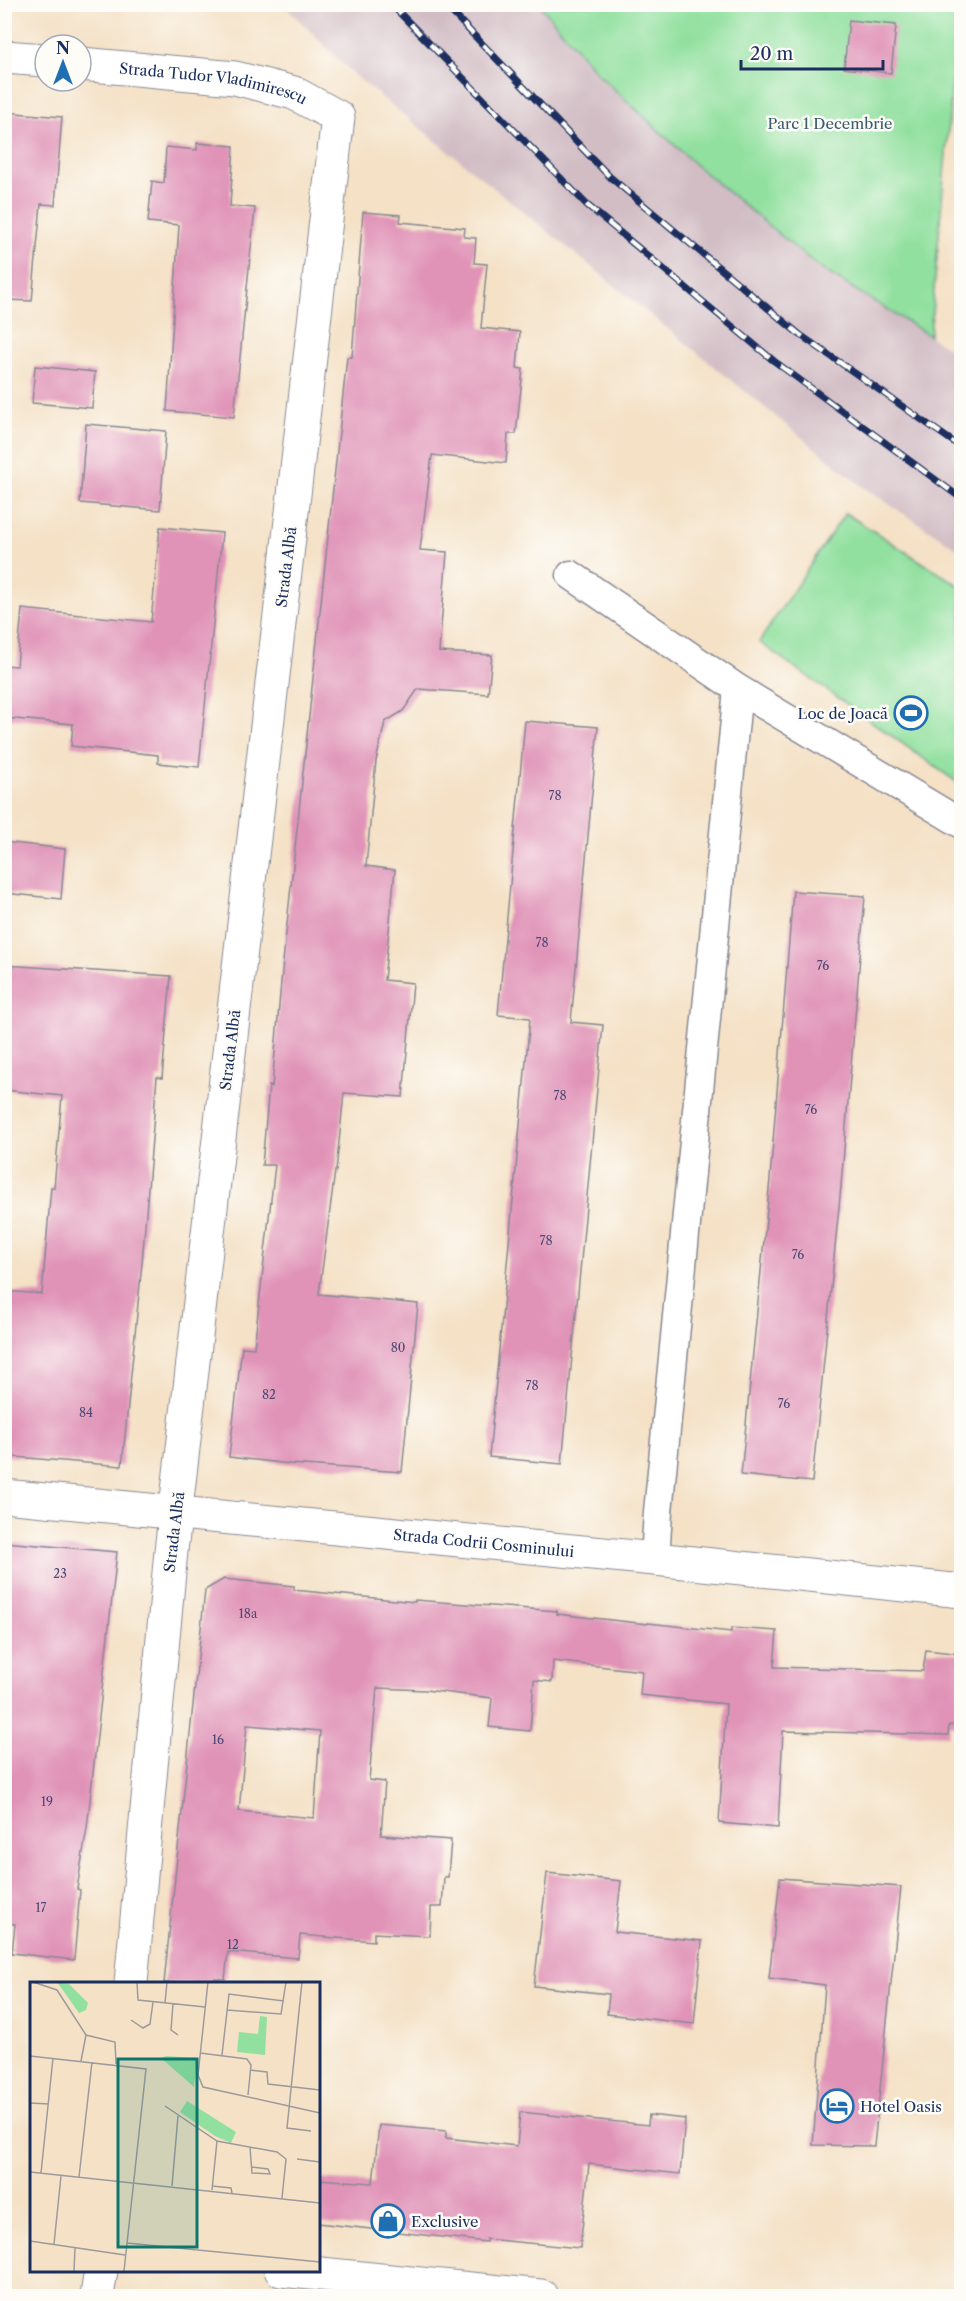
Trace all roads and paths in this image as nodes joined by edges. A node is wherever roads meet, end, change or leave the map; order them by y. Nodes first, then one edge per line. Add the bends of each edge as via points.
1 (4, 57) edge
2 (33, 59) edge
3 (93, 65) edge
4 (338, 117) joint
5 (571, 575) dead end
6 (738, 689) junction
7 (962, 824) edge
8 (4, 1496) edge
9 (176, 1514) junction
10 (655, 1558) junction
11 (962, 1591) edge
12 (131, 1982) edge
13 (101, 2271) edge
14 (291, 2271) edge
15 (97, 2296) edge
16 (541, 2296) edge

1 - 2 street
3 - 4 street, Strada Tudor Vladimirescu via 235,78 294,93
4 - 9 street, Strada Albă
5 - 6 lane
6 - 7 lane
6 - 10 lane
8 - 9 street, Strada Codrii Cosminului
9 - 10 street, Strada Codrii Cosminului
9 - 12 street, Strada Albă
10 - 11 street, Strada Codrii Cosminului
13 - 15 street
14 - 16 street

